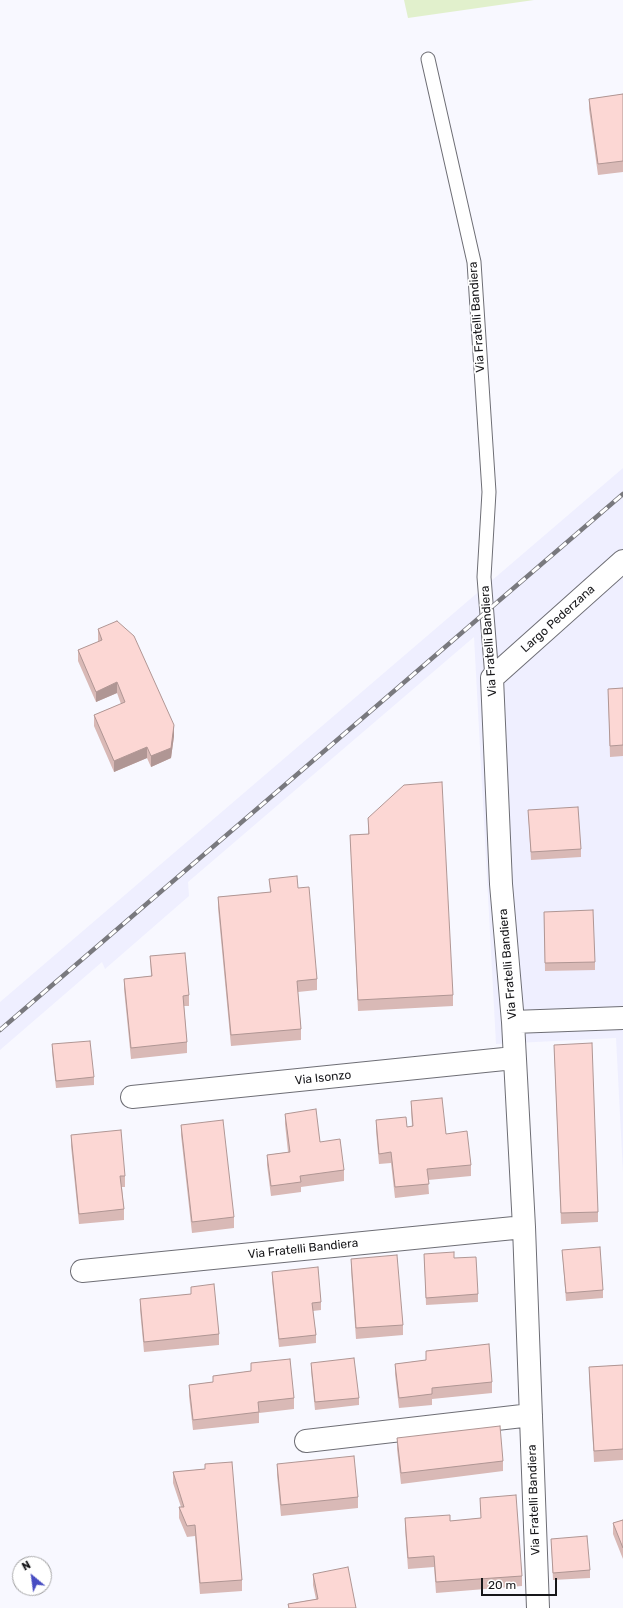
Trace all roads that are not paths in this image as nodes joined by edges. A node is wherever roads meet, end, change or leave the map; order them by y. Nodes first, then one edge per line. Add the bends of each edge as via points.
1 (428, 59) dead end
2 (623, 561) edge
3 (492, 678) junction
4 (623, 1018) edge
5 (512, 1022) junction
6 (514, 1058) junction
7 (132, 1097) dead end
8 (524, 1227) junction
9 (82, 1271) dead end
10 (530, 1415) junction
11 (306, 1441) dead end
12 (538, 1608) edge

1 - 3 lane, Via Fratelli Bandiera via 474,262 489,492 484,577
2 - 3 street, Largo Pederzana
3 - 5 street, Via Fratelli Bandiera via 501,884
4 - 5 street
5 - 6 street, Via Fratelli Bandiera
6 - 7 street, Via Isonzo
6 - 8 street, Via Fratelli Bandiera
8 - 9 street, Via Fratelli Bandiera
8 - 10 street, Via Fratelli Bandiera
10 - 11 street
10 - 12 street, Via Fratelli Bandiera

